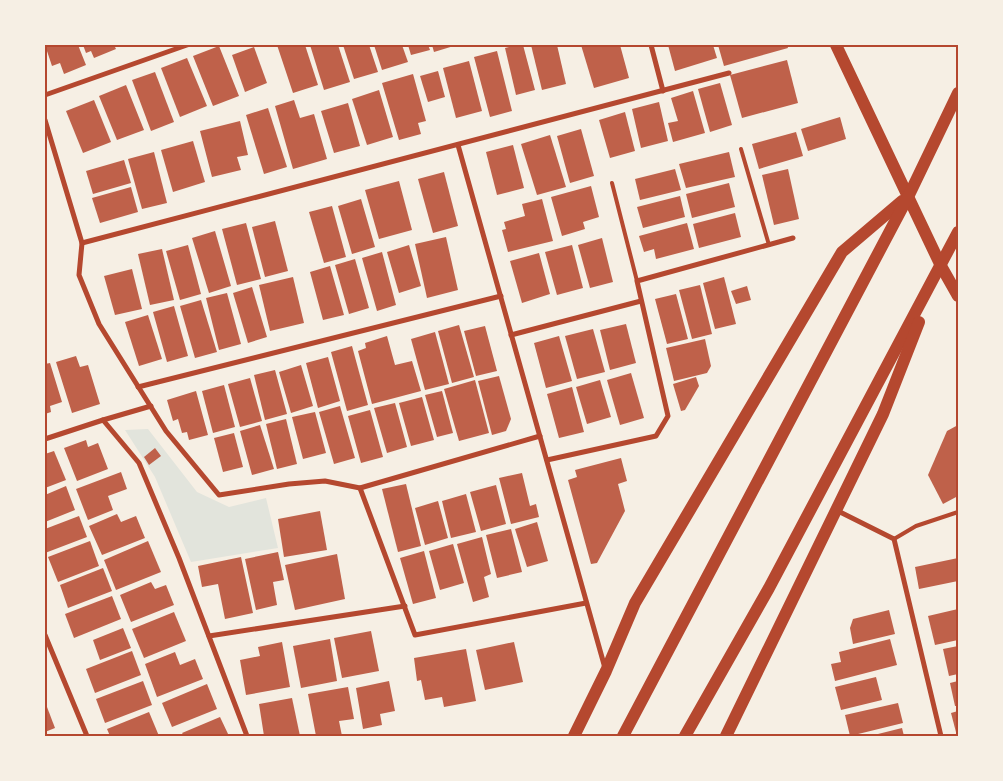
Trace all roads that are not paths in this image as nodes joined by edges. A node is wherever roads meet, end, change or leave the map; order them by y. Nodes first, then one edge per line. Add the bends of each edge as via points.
1 (187, 45) edge
2 (651, 45) edge
3 (836, 45) edge
4 (729, 73) dead end
5 (663, 91) junction
6 (958, 93) edge
7 (45, 95) edge
8 (45, 120) edge
9 (458, 145) junction
10 (741, 149) dead end
11 (612, 183) dead end
12 (909, 195) junction
13 (958, 232) edge
14 (793, 238) dead end
15 (82, 243) junction
16 (769, 244) junction
17 (941, 266) junction
18 (636, 281) junction
19 (501, 296) junction
20 (958, 296) edge
21 (641, 301) junction
22 (511, 335) junction
23 (138, 387) junction
24 (150, 406) junction
25 (104, 420) junction
26 (540, 436) junction
27 (45, 439) edge
28 (546, 460) junction
29 (360, 488) junction
30 (835, 510) junction
31 (958, 512) edge
32 (894, 539) junction
33 (586, 603) junction
34 (405, 606) junction
35 (45, 635) edge
36 (209, 636) junction
37 (606, 670) junction
38 (87, 736) edge
39 (247, 736) edge
40 (574, 736) edge
41 (623, 736) edge
42 (685, 736) edge
43 (726, 736) edge
44 (940, 736) edge

1 - 7 street
2 - 5 street
3 - 12 main road
4 - 5 street
5 - 9 street
6 - 12 main road
8 - 15 street
9 - 15 street
9 - 19 street
10 - 16 lane
11 - 18 lane
12 - 17 main road
12 - 37 main road via 842,252 635,603
12 - 41 main road
13 - 17 main road
14 - 16 street
15 - 23 street via 79,275 99,324
16 - 18 street
17 - 20 main road
17 - 30 main road via 883,414
17 - 42 main road
18 - 21 street
19 - 22 street
19 - 23 street
21 - 22 street
21 - 28 street via 668,416 656,436
22 - 26 street
23 - 24 street
24 - 25 street
24 - 29 street via 218,495 325,480
25 - 27 street
25 - 36 street via 139,463
26 - 28 street
26 - 29 street
28 - 33 street
29 - 34 street
30 - 32 street
30 - 43 main road
31 - 32 lane via 916,526
32 - 44 street
33 - 34 street via 415,635
33 - 37 street
34 - 36 street
35 - 38 street
36 - 39 street
37 - 40 main road

